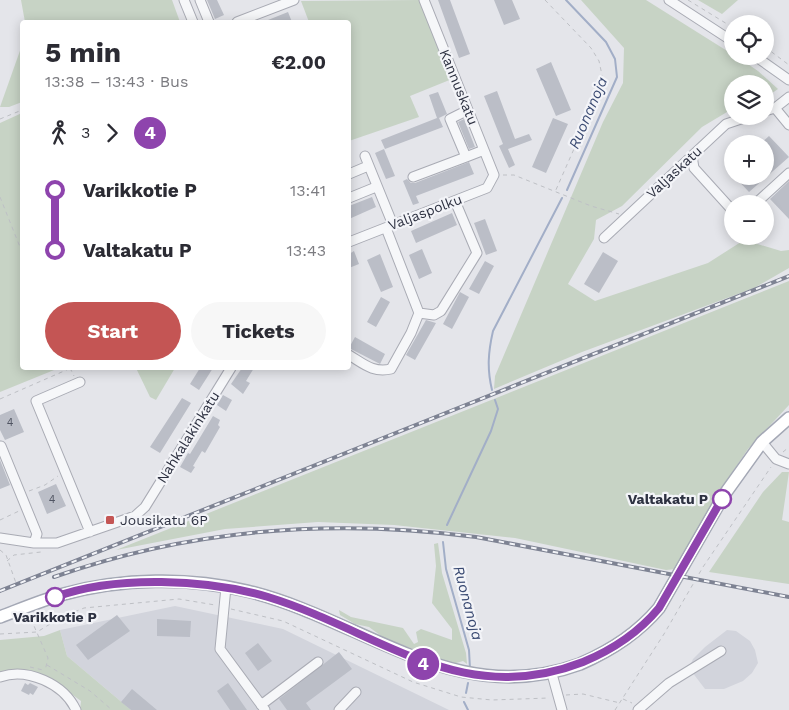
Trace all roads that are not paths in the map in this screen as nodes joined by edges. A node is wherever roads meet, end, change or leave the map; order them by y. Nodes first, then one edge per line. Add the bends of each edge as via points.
1 (184, 0) edge
2 (200, 0) edge
3 (294, 0) edge
4 (424, 0) edge
5 (669, 0) edge
6 (192, 20) edge
7 (208, 20) edge
8 (242, 20) edge
9 (724, 36) edge
10 (768, 65) edge
11 (789, 80) edge
12 (789, 97) edge
13 (775, 108) joint
14 (468, 110) junction
15 (725, 125) edge
16 (789, 125) edge
17 (484, 150) junction
18 (365, 156) dead end
19 (692, 156) junction
20 (466, 157) junction
21 (368, 166) junction
22 (351, 173) edge
23 (789, 173) edge
24 (494, 175) joint
25 (413, 177) dead end
26 (376, 187) junction
27 (765, 195) edge
28 (351, 197) edge
29 (455, 201) junction
30 (724, 201) edge
31 (389, 226) junction
32 (604, 238) dead end
33 (351, 241) edge
34 (419, 313) junction
35 (351, 356) edge
36 (230, 370) edge
37 (80, 382) dead end
38 (789, 418) edge
39 (762, 442) junction
40 (1, 446) edge
41 (789, 464) edge
42 (90, 532) junction
43 (0, 538) edge
44 (34, 543) junction
45 (226, 587) junction
46 (0, 617) edge
47 (721, 652) dead end
48 (318, 662) dead end
49 (552, 674) junction
50 (0, 677) edge
51 (356, 692) dead end
52 (263, 708) edge
53 (76, 710) edge
54 (339, 710) edge
55 (562, 710) edge
56 (638, 710) edge

1 - 6 street
2 - 7 street
3 - 8 street
4 - 14 street, Kannuskatu
5 - 9 street
10 - 11 street
12 - 13 street
13 - 16 street
14 - 17 street, Kannuskatu
14 - 20 street via 450,119
15 - 19 street, Valjaskatu
17 - 20 street
17 - 24 street, Kannuskatu
18 - 21 street
19 - 30 street via 694,168
19 - 32 street, Valjaskatu
20 - 25 street
21 - 22 street
21 - 26 street
23 - 27 street
24 - 29 street, Valjaspolku via 487,188
26 - 28 street
26 - 31 street
29 - 31 street, Valjaspolku
29 - 34 street via 477,253 442,311 434,315
31 - 33 street, Valjaspolku
31 - 34 street
34 - 35 street via 391,369 380,372
36 - 42 street, Nahkalakinkatu via 145,507 136,516
37 - 42 street via 36,401
38 - 39 main road
39 - 41 street via 776,459
39 - 49 main road via 724,495 659,608 648,621 596,656
40 - 44 street via 37,534
42 - 44 street via 57,543
43 - 44 street
45 - 46 main road via 178,582 101,586 61,594
45 - 49 main road via 291,606 450,673 500,680
45 - 52 street via 220,649
47 - 56 street via 669,682
48 - 52 street
49 - 55 street
50 - 53 street via 17,673 40,678 71,699
51 - 54 street

